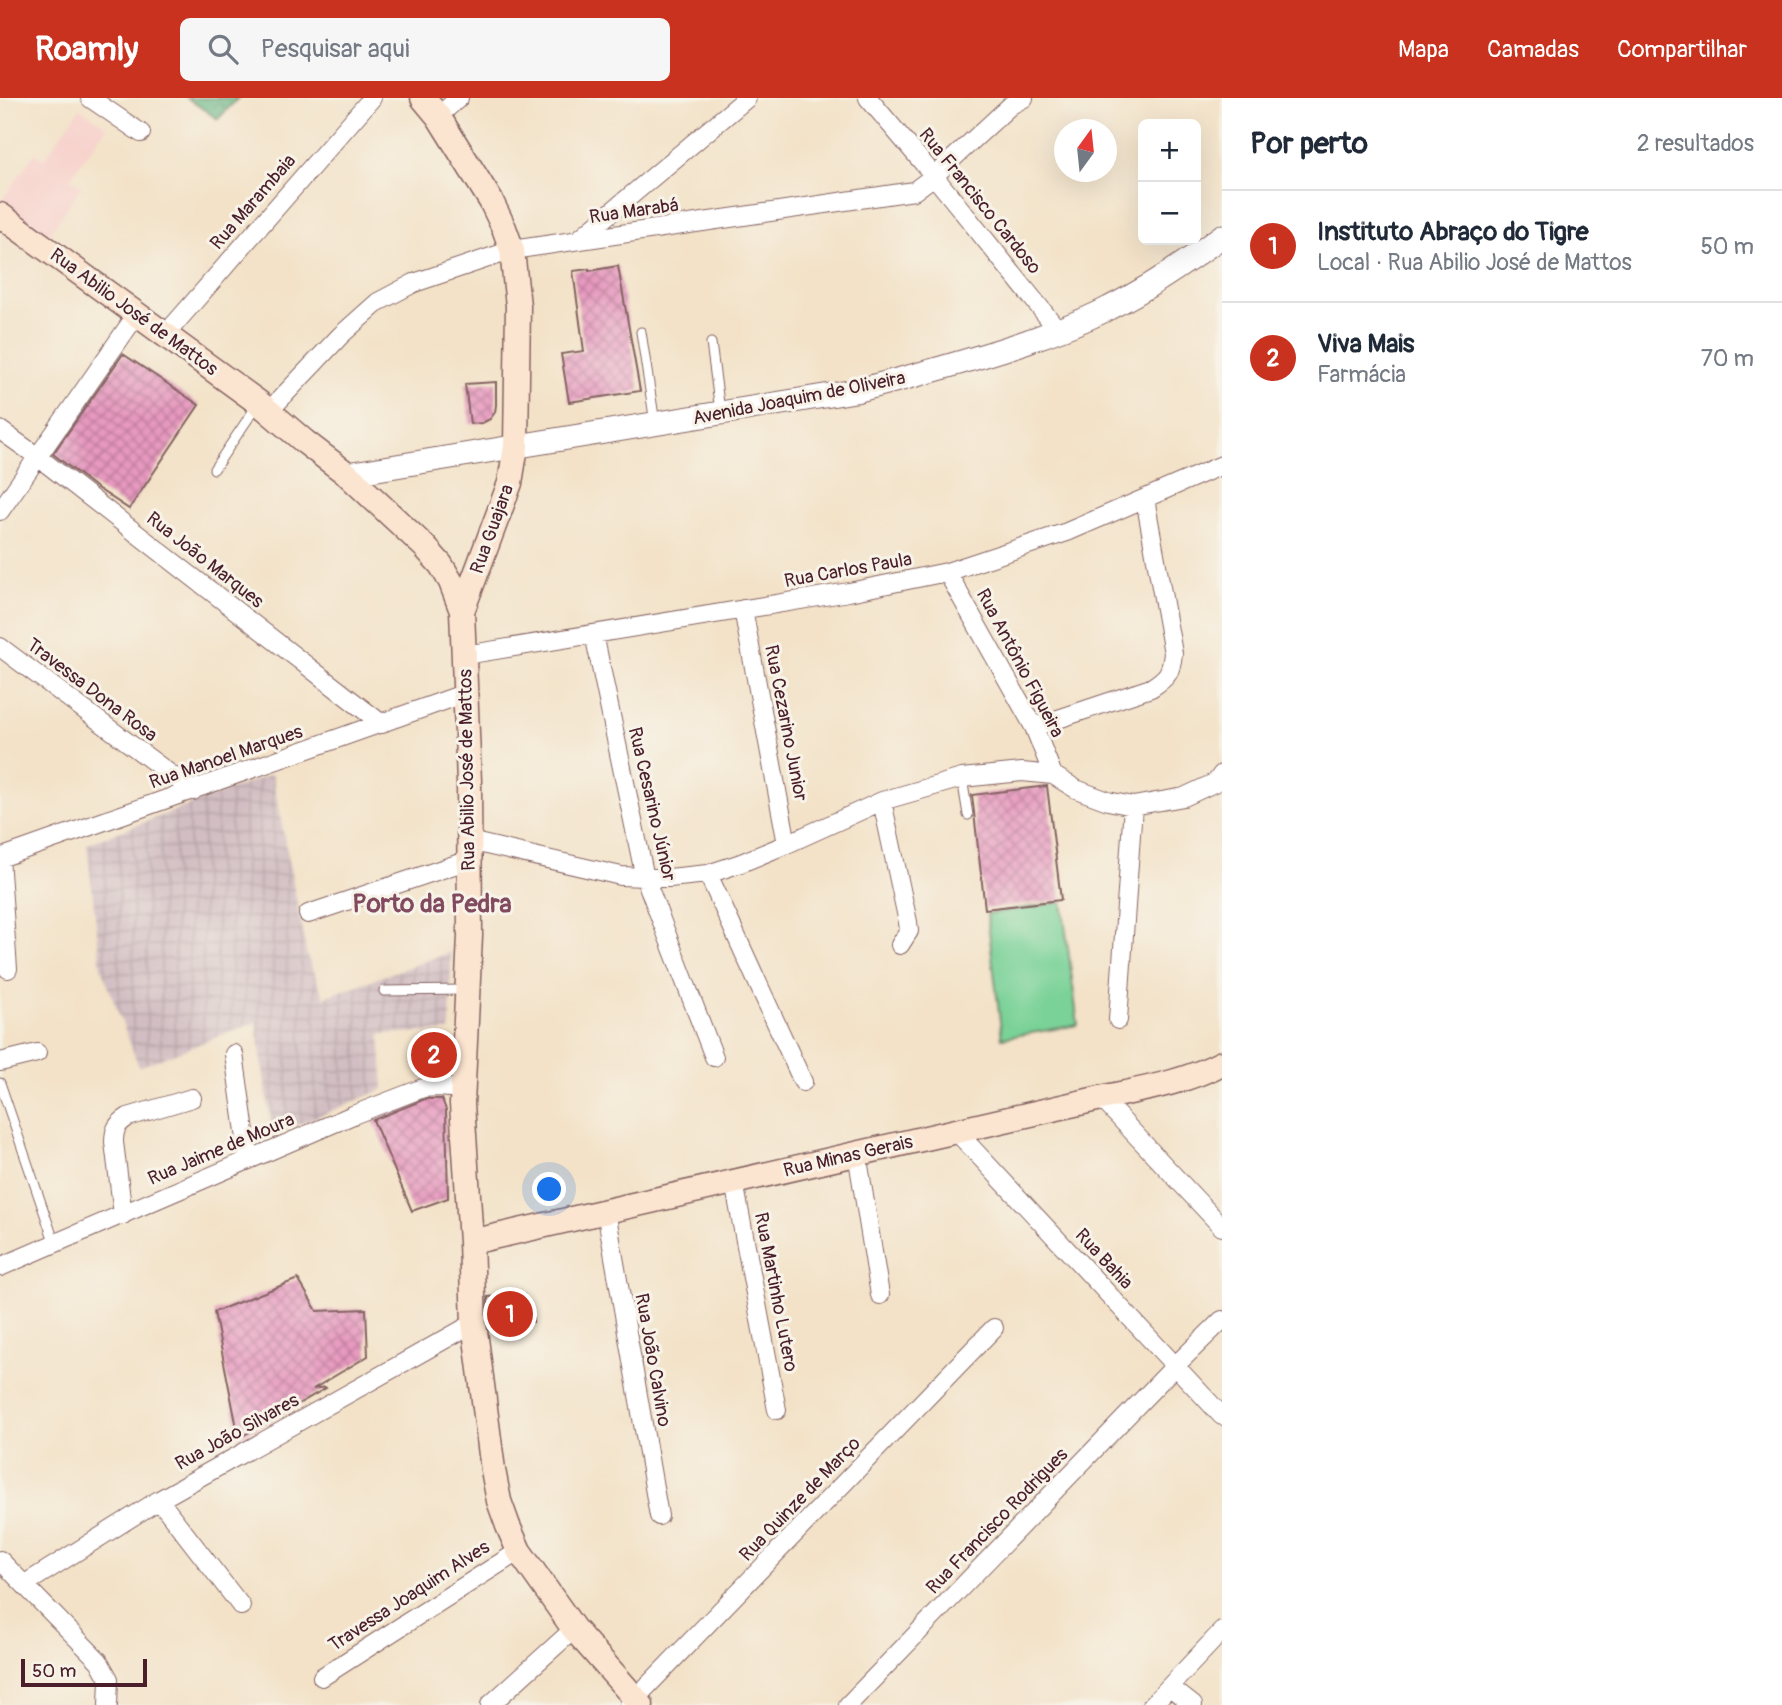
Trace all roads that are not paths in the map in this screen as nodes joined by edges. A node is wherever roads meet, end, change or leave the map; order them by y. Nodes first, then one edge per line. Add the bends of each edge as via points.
1 (90, 98) edge
2 (372, 98) edge
3 (459, 98) edge
4 (747, 98) edge
5 (868, 98) edge
6 (1024, 98) edge
7 (430, 107) edge
8 (142, 133) dead end
9 (934, 176) junction
10 (0, 215) edge
11 (1222, 236) edge
12 (577, 241) junction
13 (512, 250) junction
14 (136, 314) junction
15 (1058, 330) junction
16 (641, 332) dead end
17 (165, 335) junction
18 (711, 343) dead end
19 (264, 407) junction
20 (720, 413) junction
21 (655, 425) junction
22 (0, 430) edge
23 (516, 446) junction
24 (38, 457) junction
25 (1222, 465) edge
26 (214, 469) dead end
27 (347, 474) junction
28 (1145, 499) junction
29 (0, 511) edge
30 (947, 572) junction
31 (743, 609) junction
32 (462, 611) junction
33 (594, 634) junction
34 (0, 647) edge
35 (465, 655) junction
36 (466, 693) junction
37 (382, 724) junction
38 (1034, 727) junction
39 (1053, 775) junction
40 (962, 778) junction
41 (1220, 781) edge
42 (193, 791) junction
43 (882, 801) junction
44 (1133, 806) junction
45 (968, 815) dead end
46 (787, 844) junction
47 (469, 850) junction
48 (0, 858) edge
49 (708, 874) junction
50 (645, 878) junction
51 (308, 914) dead end
52 (900, 945) dead end
53 (8, 970) dead end
54 (468, 989) junction
55 (384, 990) dead end
56 (1118, 1020) dead end
57 (37, 1053) dead end
58 (234, 1054) dead end
59 (714, 1057) dead end
60 (0, 1062) edge
61 (1222, 1063) edge
62 (803, 1082) dead end
63 (0, 1083) edge
64 (462, 1089) junction
65 (192, 1098) dead end
66 (1101, 1098) junction
67 (956, 1131) junction
68 (857, 1153) junction
69 (249, 1160) junction
70 (734, 1182) junction
71 (606, 1211) junction
72 (123, 1214) junction
73 (1222, 1227) edge
74 (471, 1242) junction
75 (55, 1244) junction
76 (0, 1267) edge
77 (880, 1294) dead end
78 (1222, 1320) edge
79 (474, 1323) junction
80 (994, 1328) dead end
81 (1175, 1366) junction
82 (777, 1410) dead end
83 (1222, 1416) edge
84 (159, 1500) junction
85 (660, 1516) dead end
86 (519, 1551) junction
87 (3, 1568) edge
88 (25, 1584) junction
89 (241, 1606) dead end
90 (574, 1629) junction
91 (1222, 1632) edge
92 (322, 1677) dead end
93 (1170, 1687) junction
94 (635, 1703) edge
95 (108, 1705) edge
96 (490, 1705) edge
97 (848, 1705) edge
98 (1152, 1705) edge
99 (1193, 1705) edge

1 - 8 street
2 - 17 street, Rua Marambaia
3 - 7 street
4 - 12 street
5 - 9 street, Rua Francisco Cardoso
6 - 9 street, Rua Marabá
7 - 13 main road, Rua Guajara via 491,201
9 - 12 street, Rua Marabá via 914,191 898,194
9 - 15 street, Rua Francisco Cardoso
10 - 14 main road, Rua Abilio José de Mattos
11 - 15 street, Avenida Joaquim de Oliveira via 1146,288
12 - 13 street, Rua Marabá
13 - 19 street, Rua Marabá via 414,283 378,302
13 - 23 main road, Rua Guajara via 518,306
14 - 17 main road, Rua Abilio José de Mattos
14 - 24 street
15 - 20 street, Avenida Joaquim de Oliveira via 924,374 855,391
16 - 21 lane
17 - 19 main road, Rua Abilio José de Mattos
18 - 20 lane
19 - 26 lane
19 - 27 main road, Rua Abilio José de Mattos
20 - 21 street, Avenida Joaquim de Oliveira
21 - 23 street, Avenida Joaquim de Oliveira
22 - 24 street, Rua João Marques
23 - 27 street, Avenida Joaquim de Oliveira
23 - 32 main road, Rua Guajara via 510,482
24 - 29 street
24 - 37 street, Rua João Marques
25 - 28 street, Rua Carlos Paula
27 - 32 main road, Rua Abilio José de Mattos via 441,565
28 - 30 street, Rua Carlos Paula
28 - 38 street via 1172,668 1151,688
30 - 31 street, Rua Carlos Paula
30 - 38 street, Rua Antônio Figueira
31 - 33 street, Rua Carlos Paula
31 - 46 street, Rua Cezarino Junior
32 - 35 main road, Rua Abilio José de Mattos
33 - 35 street, Rua Carlos Paula
33 - 50 street, Rua Cesarino Júnior
34 - 42 street, Travessa Dona Rosa
35 - 36 main road, Rua Abilio José de Mattos
36 - 37 street, Rua Manoel Marques
36 - 47 main road, Rua Abilio José de Mattos
37 - 42 street, Rua Manoel Marques
38 - 39 street, Rua Antônio Figueira
39 - 40 street via 1021,772
39 - 44 street via 1076,789
40 - 43 street
40 - 45 lane
41 - 44 street via 1184,797
42 - 48 street, Rua Manoel Marques
43 - 46 street
43 - 52 street via 908,922 909,931
44 - 56 street
46 - 49 street
47 - 50 street
47 - 51 street
47 - 54 main road, Rua Abilio José de Mattos
48 - 53 street
49 - 50 street
49 - 62 street
50 - 59 street, Rua Cesarino Júnior
54 - 55 lane
54 - 64 main road, Rua Abilio José de Mattos
57 - 60 street
58 - 69 street
61 - 66 main road, Rua Minas Gerais via 1180,1081
63 - 75 lane
64 - 69 street, Rua Jaime de Moura via 423,1088
64 - 74 main road, Rua Abilio José de Mattos
65 - 72 street via 118,1123 114,1142
66 - 67 main road, Rua Minas Gerais
66 - 73 street
67 - 68 main road, Rua Minas Gerais
67 - 81 street, Rua Bahia
68 - 70 main road, Rua Minas Gerais
68 - 77 street
69 - 72 street, Rua Jaime de Moura
70 - 71 main road, Rua Minas Gerais
70 - 82 street, Rua Martinho Lutero
71 - 74 main road, Rua Minas Gerais
71 - 85 street, Rua João Calvino
72 - 75 street, Rua Jaime de Moura
74 - 79 main road, Rua Abilio José de Mattos
75 - 76 street, Rua Jaime de Moura
78 - 81 street, Rua Francisco Rodrigues
79 - 84 street, Rua João Silvares
79 - 86 main road, Rua Abilio José de Mattos via 499,1502
80 - 94 street, Rua Quinze de Março
81 - 83 street, Rua Bahia
81 - 97 street, Rua Francisco Rodrigues
84 - 88 street, Rua João Silvares
84 - 89 street
86 - 90 main road, Rua Abilio José de Mattos
86 - 92 street, Travessa Joaquim Alves
87 - 88 street
88 - 95 street via 99,1661 109,1679
90 - 94 main road, Rua Abilio José de Mattos
90 - 96 street
91 - 93 street
93 - 98 street
93 - 99 street

